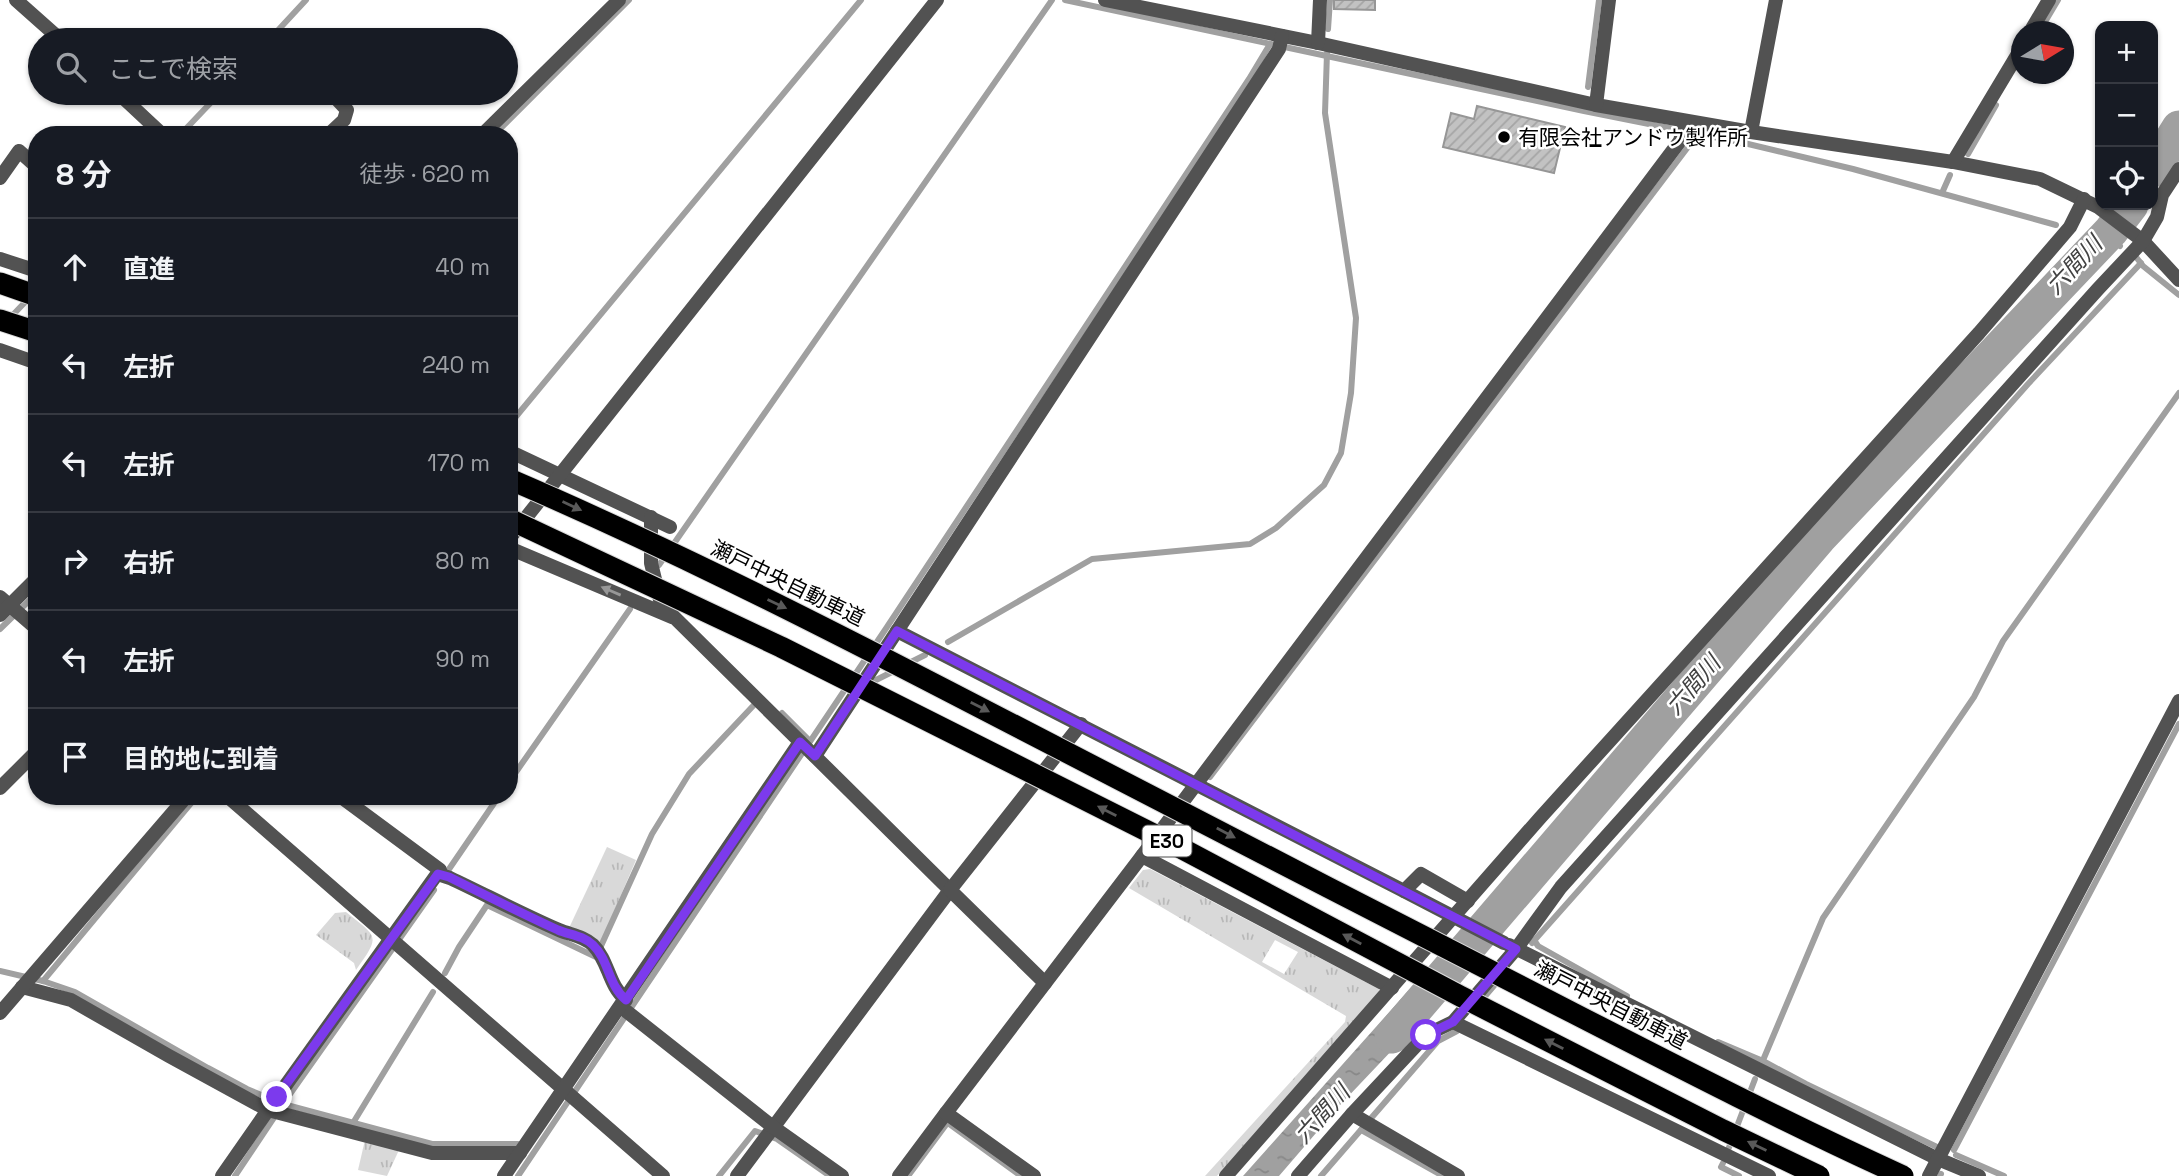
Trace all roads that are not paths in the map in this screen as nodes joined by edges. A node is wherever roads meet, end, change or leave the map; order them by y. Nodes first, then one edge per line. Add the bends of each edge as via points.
1 (16, 0) edge
2 (619, 0) edge
3 (937, 0) edge
4 (1105, 0) edge
5 (1320, 0) edge
6 (1609, 0) edge
7 (1776, 0) edge
8 (2049, 0) edge
9 (2037, 21) edge
10 (48, 28) edge
11 (1280, 43) junction
12 (1318, 43) junction
13 (2011, 64) edge
14 (518, 100) edge
15 (131, 105) edge
16 (342, 105) edge
17 (512, 105) edge
18 (1596, 105) junction
19 (153, 126) edge
20 (338, 126) edge
21 (491, 126) edge
22 (1684, 128) junction
23 (1751, 132) junction
24 (28, 159) edge
25 (1953, 162) junction
26 (2179, 169) edge
27 (0, 178) edge
28 (2084, 199) junction
29 (2139, 239) junction
30 (0, 258) edge
31 (28, 267) edge
32 (2179, 280) edge
33 (0, 283) edge
34 (28, 293) edge
35 (0, 320) edge
36 (28, 329) edge
37 (0, 350) edge
38 (28, 360) edge
39 (518, 455) edge
40 (559, 474) junction
41 (518, 483) edge
42 (651, 517) junction
43 (518, 523) edge
44 (518, 526) edge
45 (670, 527) dead end
46 (518, 552) edge
47 (28, 588) edge
48 (9, 608) edge
49 (674, 617) junction
50 (28, 622) edge
51 (897, 631) junction
52 (2179, 701) edge
53 (1080, 724) junction
54 (807, 748) junction
55 (28, 760) edge
56 (1196, 783) junction
57 (0, 788) edge
58 (179, 805) edge
59 (237, 805) edge
60 (353, 805) edge
61 (1142, 856) junction
62 (443, 875) junction
63 (950, 890) junction
64 (1404, 891) junction
65 (1468, 901) junction
66 (396, 942) junction
67 (1510, 946) junction
68 (28, 981) junction
69 (1045, 983) junction
70 (1392, 988) junction
71 (626, 1008) junction
72 (0, 1013) edge
73 (1453, 1022) junction
74 (569, 1095) junction
75 (274, 1107) junction
76 (950, 1115) junction
77 (1362, 1120) junction
78 (770, 1132) junction
79 (520, 1153) junction
80 (1938, 1159) junction
81 (222, 1176) edge
82 (504, 1176) edge
83 (663, 1176) edge
84 (737, 1176) edge
85 (842, 1176) edge
86 (899, 1176) edge
87 (1034, 1176) edge
88 (1226, 1176) edge
89 (1298, 1176) edge
90 (1458, 1176) edge
91 (1769, 1176) edge
92 (1819, 1176) edge
93 (1903, 1176) edge
94 (1929, 1176) edge
95 (1979, 1176) edge

1 - 10 street
2 - 14 street
3 - 40 street
4 - 11 street
5 - 12 street
6 - 18 street
7 - 23 street
8 - 9 street
11 - 12 street
11 - 51 street
12 - 18 street
13 - 25 street
15 - 19 street
16 - 20 street via 347,110
17 - 21 street
18 - 22 street
22 - 23 street
22 - 56 street
23 - 25 street
24 - 27 street via 19,151
25 - 28 street via 2040,179
26 - 29 street via 2162,195 2157,218
28 - 29 street
28 - 65 street via 2070,227 1979,332
29 - 32 street
29 - 67 street
30 - 31 street
33 - 34 highway
35 - 36 highway
37 - 38 street
39 - 40 street
40 - 42 street
40 - 44 street
41 -> 93 highway, 瀬戸中央自動車道 / E30, bridge via 805,618 1520,986
42 - 45 street
42 - 49 street via 651,563 660,600
92 -> 43 highway, E30, bridge via 781,647
49 -> 46 street
47 - 48 street
48 - 50 street
49 - 54 street
51 - 53 street
51 - 54 street
52 - 80 street
53 - 56 street
53 - 63 street
54 - 63 street
54 - 71 street
55 - 57 street
56 - 61 street
56 - 64 street
58 - 68 street
59 - 66 street
60 - 62 street
61 - 69 street
61 - 70 street
62 - 66 street
62 - 71 street via 561,932 584,938 600,952
63 - 69 street
63 - 78 street
64 - 65 street via 1421,874
64 - 67 street, bridge
65 - 70 street
66 - 74 street
66 - 75 street
67 - 73 street
67 - 80 street
68 - 72 street
68 - 75 street
69 - 76 street
70 - 88 street
71 - 74 street
71 - 78 street
73 - 77 street via 1426,1035
73 - 91 street
74 - 79 street
74 - 83 street
75 - 79 street via 432,1153
75 - 81 street
76 - 86 street
76 - 87 street
77 - 89 street
77 - 90 street
78 - 84 street
78 - 85 street
79 - 82 street
80 - 94 street
80 - 95 street

